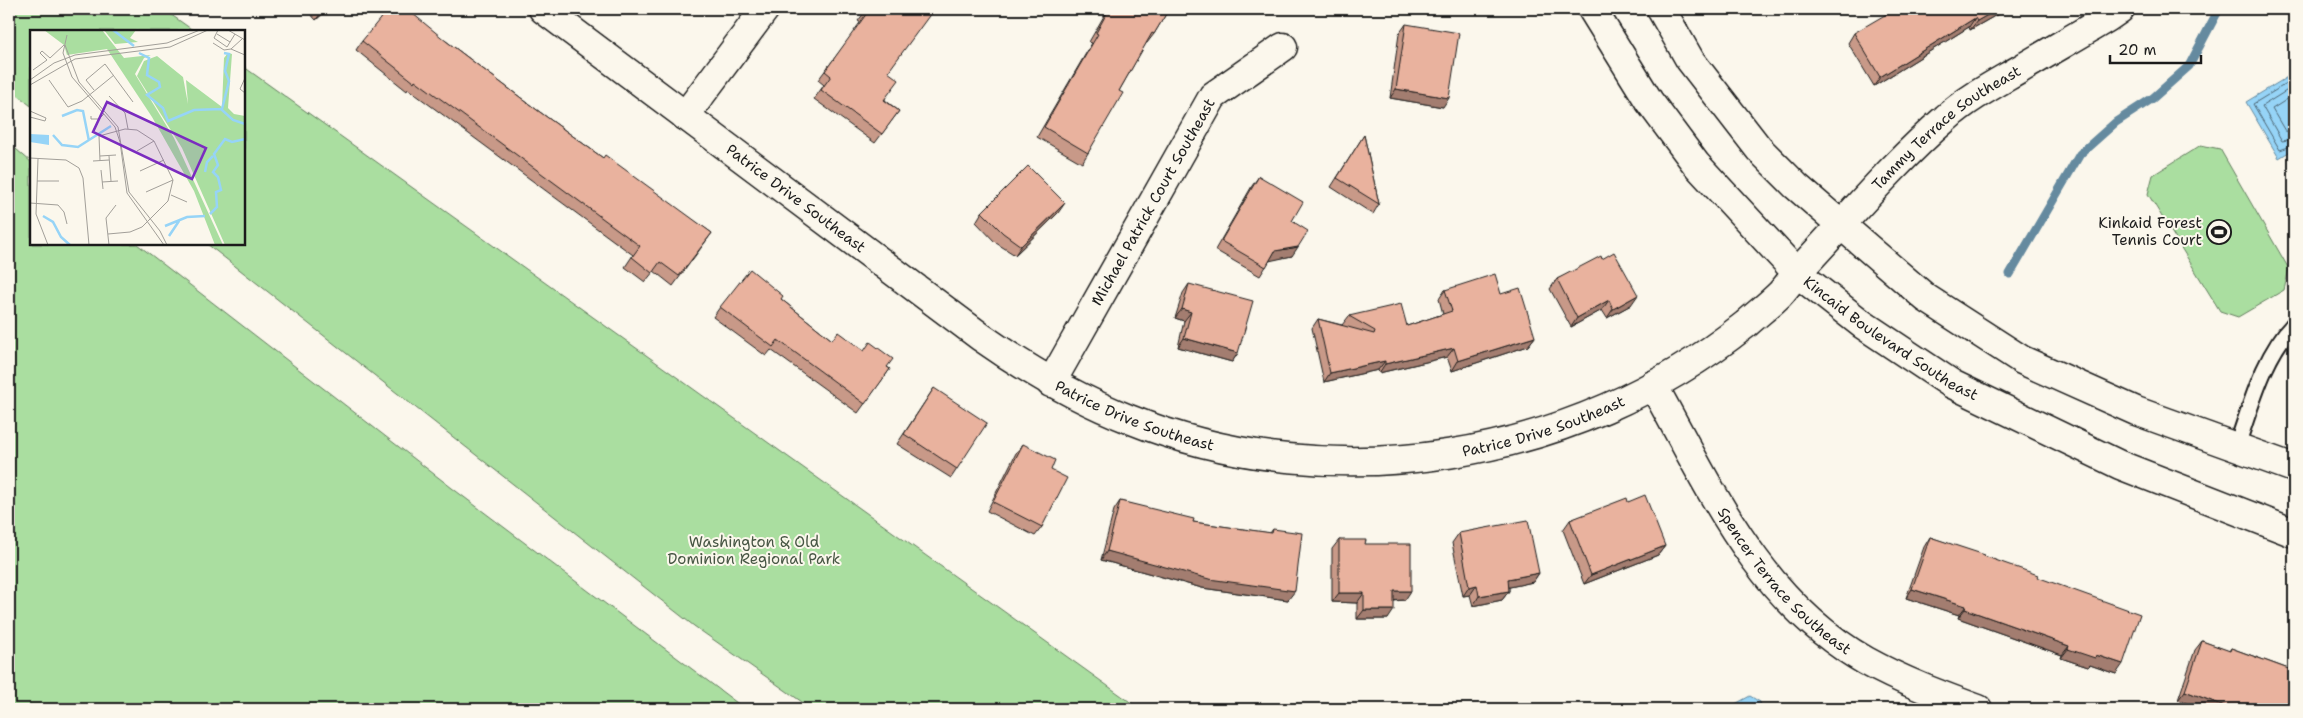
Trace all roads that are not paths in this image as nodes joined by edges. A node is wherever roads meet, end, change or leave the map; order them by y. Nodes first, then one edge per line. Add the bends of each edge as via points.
1 (543, 9) edge
2 (765, 9) edge
3 (1592, 9) edge
4 (1661, 9) edge
5 (2120, 9) edge
6 (1283, 47) dead end
7 (685, 116) junction
8 (1840, 226) junction
9 (1797, 272) junction
10 (2294, 324) edge
11 (1051, 383) junction
12 (1653, 385) junction
13 (2236, 448) junction
14 (2294, 468) edge
15 (2294, 533) edge
16 (1978, 709) edge

1 - 7 street, Patrice Drive Southeast
2 - 7 street
3 - 9 street, Kincaid Boulevard Southeast via 1649,101 1696,164
4 - 8 street via 1690,60 1759,149
5 - 8 street, Tammy Terrace Southeast via 1983,91 1948,116
6 - 11 street, Michael Patrick Court Southeast via 1213,96
7 - 11 street, Patrice Drive Southeast via 980,337
8 - 9 street, Tammy Terrace Southeast
8 - 13 street via 1926,298 2022,360 2136,411
9 - 12 street, Patrice Drive Southeast via 1779,294 1746,323 1712,349
9 - 15 street, Kincaid Boulevard Southeast via 1862,324 1952,384 2120,465
10 - 13 lane via 2277,345 2265,370
11 - 12 street, Patrice Drive Southeast via 1130,420 1213,446 1299,460 1342,462 1430,457 1515,441 1598,413
12 - 16 street, Spencer Terrace Southeast via 1741,543 1777,588 1816,626 1866,661 1913,685
13 - 14 street

